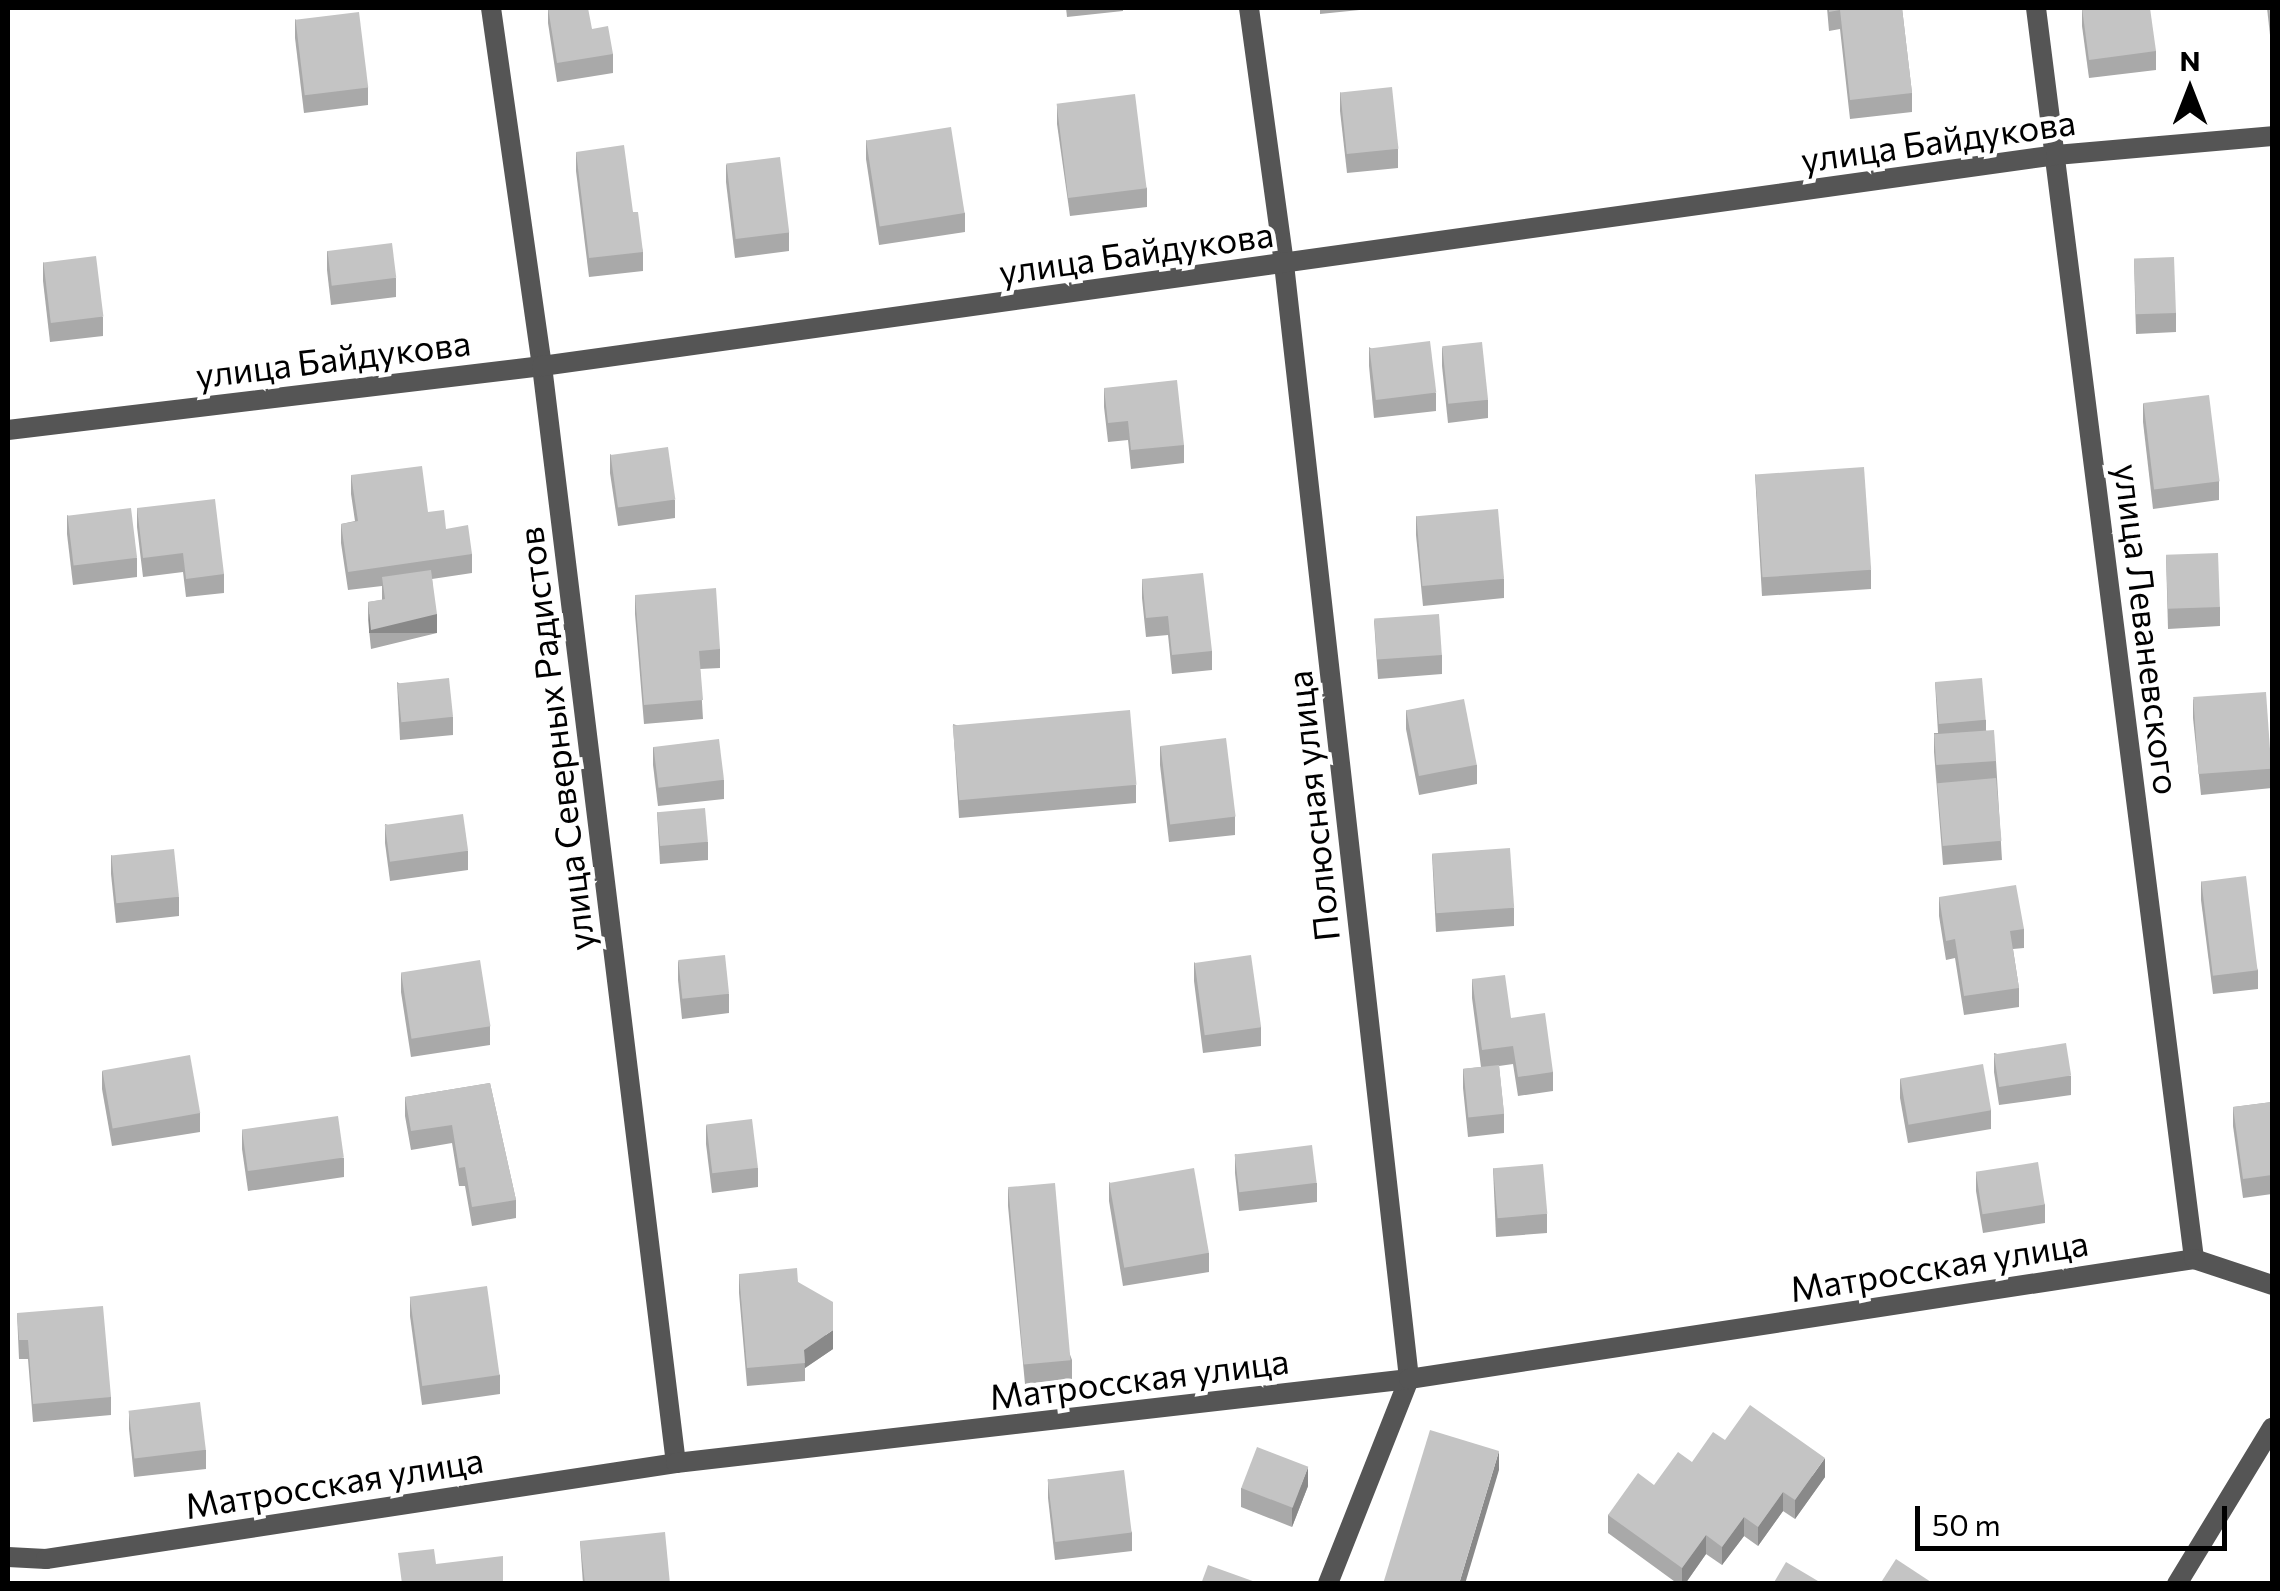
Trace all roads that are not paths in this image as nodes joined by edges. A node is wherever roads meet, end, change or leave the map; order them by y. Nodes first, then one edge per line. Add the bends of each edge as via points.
1 (490, 8) edge
2 (1249, 8) edge
3 (2036, 8) edge
4 (2272, 136) edge
5 (2056, 155) junction
6 (1284, 264) junction
7 (542, 366) junction
8 (8, 430) edge
9 (2194, 1259) junction
10 (2272, 1284) edge
11 (1409, 1380) junction
12 (2272, 1428) edge
13 (676, 1463) junction
14 (8, 1557) edge
15 (1328, 1584) edge
16 (2177, 1584) edge

1 - 7 street, улица Северных Радистов
2 - 6 street, Полюсная улица
3 - 5 street, улица Леваневского
4 - 5 street, улица Байдукова
5 - 6 street, улица Байдукова
5 - 9 street, улица Леваневского
6 - 7 street, улица Байдукова
6 - 11 street, Полюсная улица
7 - 8 street, улица Байдукова
7 - 13 street, улица Северных Радистов
9 - 10 street, Матросская улица
9 - 11 street, Матросская улица
11 - 13 street, Матросская улица
11 - 15 street, Полюсная улица
12 - 16 street
13 - 14 street, Матросская улица via 46,1559

